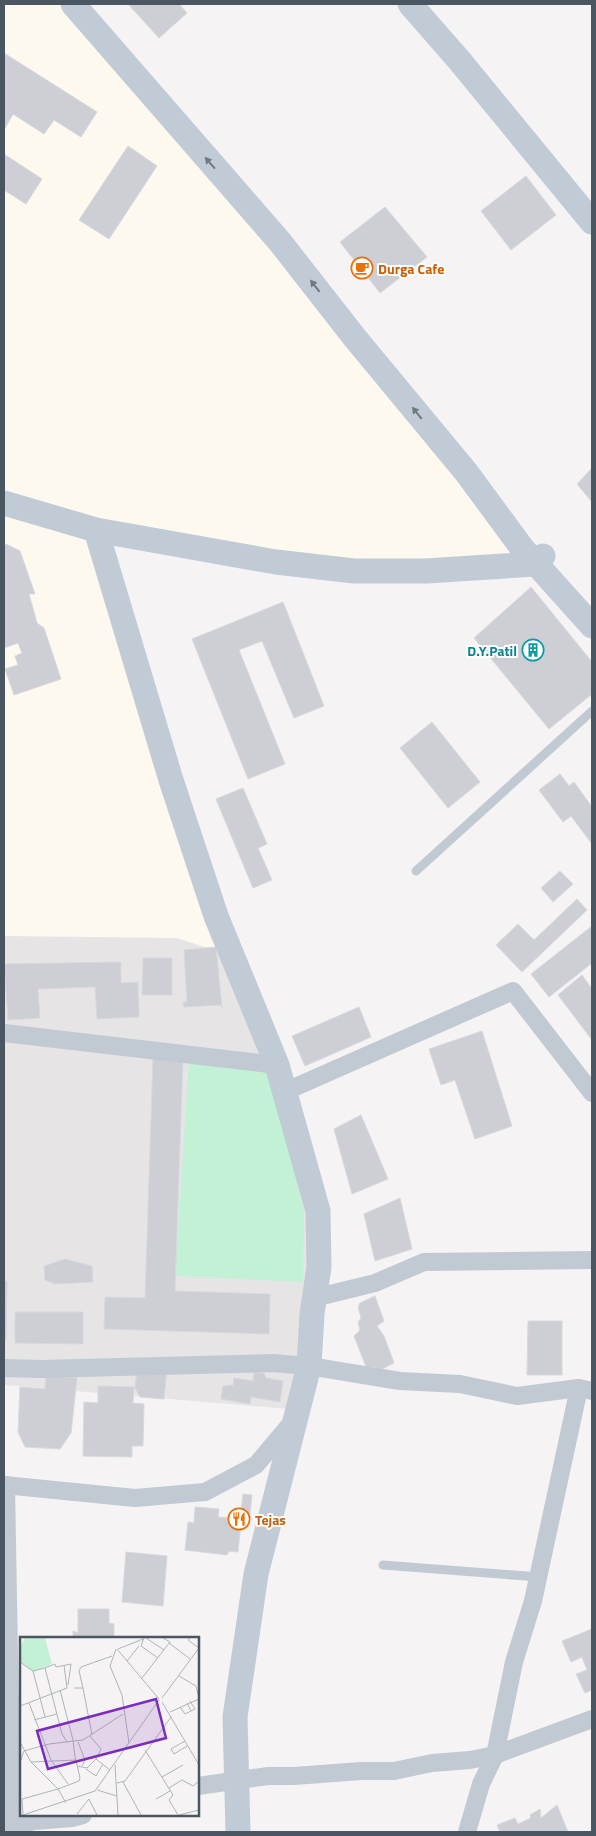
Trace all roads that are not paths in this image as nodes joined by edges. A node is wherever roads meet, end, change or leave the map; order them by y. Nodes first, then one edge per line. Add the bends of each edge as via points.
1 (73, 4) edge
2 (96, 4) edge
3 (410, 4) edge
4 (592, 222) edge
5 (4, 503) edge
6 (96, 530) junction
7 (541, 559) junction
8 (592, 607) edge
9 (592, 626) edge
10 (592, 711) edge
11 (416, 872) dead end
12 (4, 1033) edge
13 (277, 1065) junction
14 (284, 1092) junction
15 (592, 1093) edge
16 (592, 1260) edge
17 (314, 1298) junction
18 (309, 1366) junction
19 (4, 1368) edge
20 (586, 1389) edge
21 (294, 1420) junction
22 (5, 1485) edge
23 (383, 1565) dead end
24 (539, 1577) junction
25 (592, 1719) edge
26 (495, 1755) junction
27 (238, 1779) junction
28 (199, 1786) edge
29 (79, 1816) edge
30 (8, 1826) edge
31 (238, 1832) edge
32 (467, 1832) edge

7 -> 1 street via 361,345 280,242
2 - 7 street via 116,32 296,235 439,415
3 - 4 street
5 - 6 street
6 - 7 street via 276,562 354,571 426,571
6 - 13 street via 210,898
7 - 8 street
7 - 9 street
10 - 11 lane
12 - 13 street
13 - 14 street
14 - 15 street via 513,991
14 - 17 street via 318,1211 319,1267
16 - 17 street via 424,1262 375,1283
17 - 18 street
18 - 19 street via 272,1363
18 - 20 street via 400,1381 460,1384 517,1396
18 - 21 street
20 - 24 street
21 - 22 street via 256,1465 205,1492 135,1498
21 - 27 street via 256,1574 244,1645 235,1717
22 - 30 street
23 - 24 lane
24 - 26 street via 514,1662
25 - 26 street
26 - 27 street via 394,1771 361,1770
26 - 32 street via 481,1784
27 - 28 street
27 - 31 street
29 - 30 street

